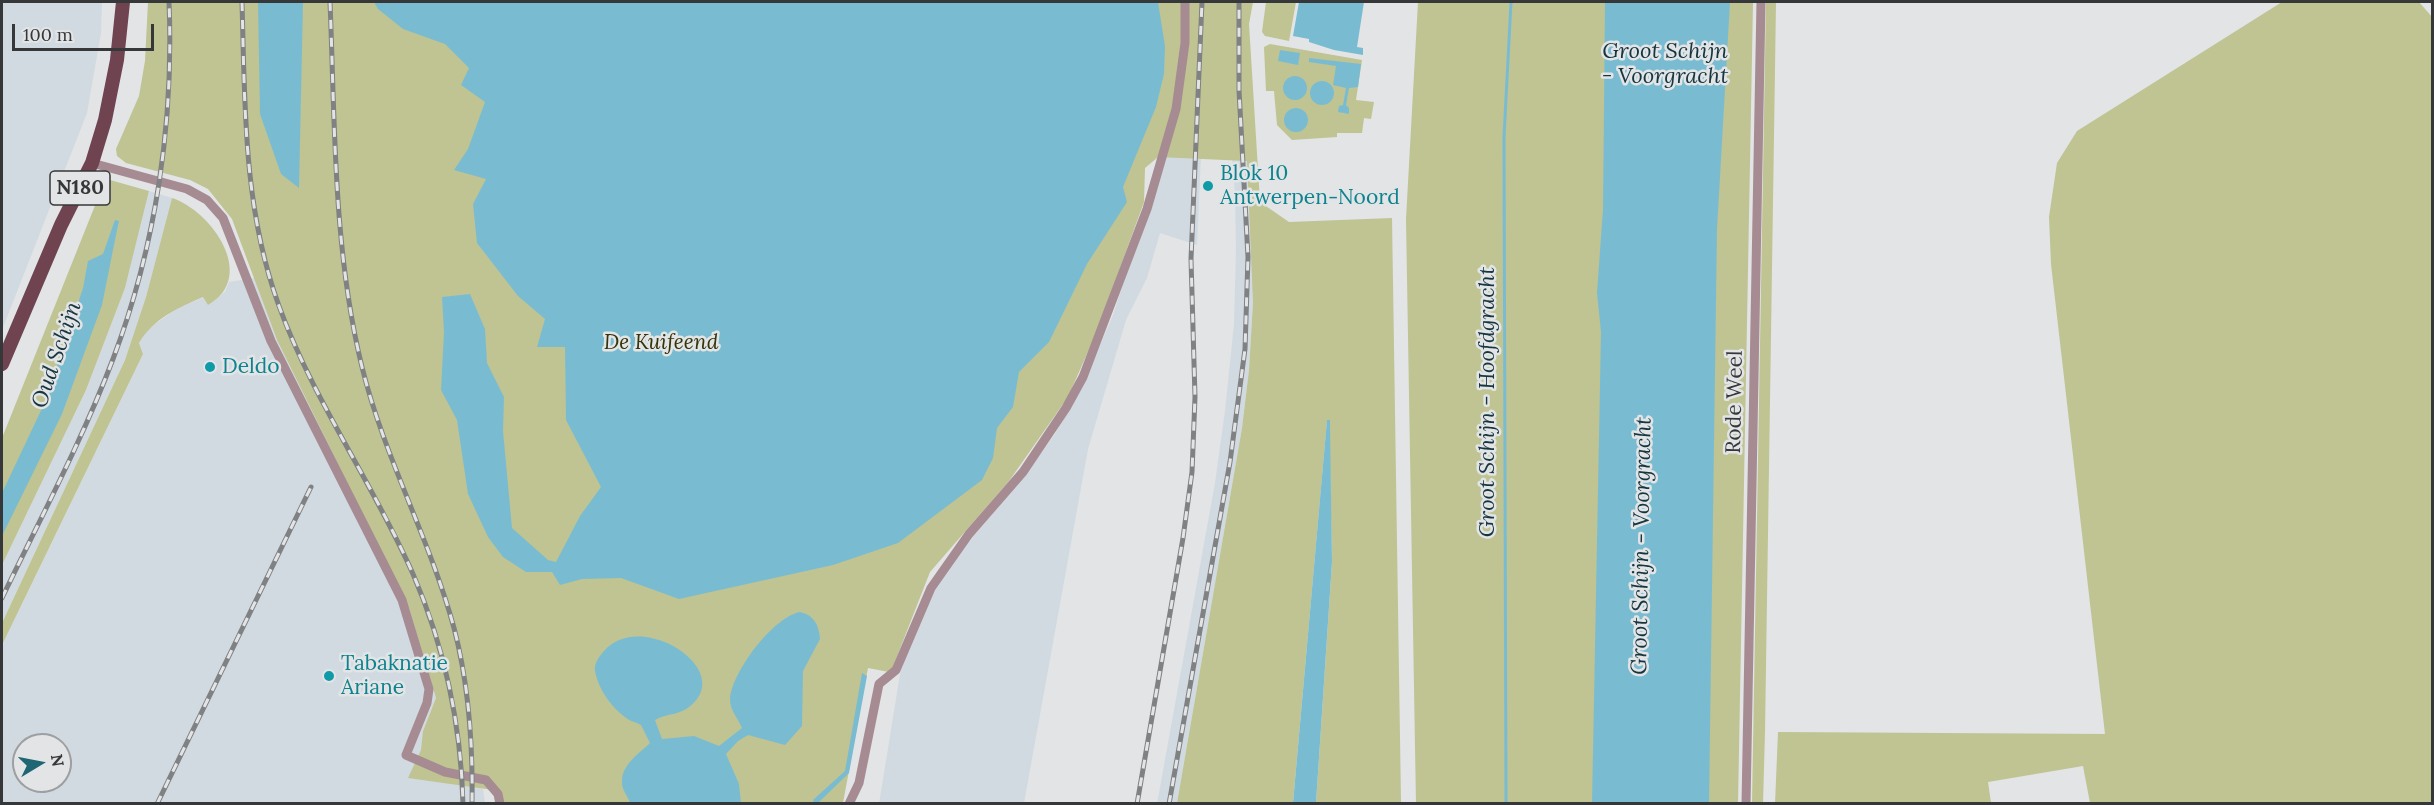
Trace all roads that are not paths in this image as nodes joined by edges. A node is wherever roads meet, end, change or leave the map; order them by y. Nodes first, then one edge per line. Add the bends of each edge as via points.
1 (123, 2) edge
2 (1185, 2) edge
3 (1761, 2) edge
4 (92, 163) junction
5 (2, 364) edge
6 (500, 804) edge
7 (849, 804) edge
8 (1746, 804) edge

1 - 4 main road, N180 via 115,70
2 - 7 street via 1185,43 1176,109 1147,209 1083,377 1023,472 969,534 931,588 896,670 879,684 859,783
3 - 8 street, Rode Weel
4 - 5 main road, N180
4 - 6 street via 187,189 207,200 223,218 271,341 402,600 429,689 406,755 445,772 486,780 498,794

